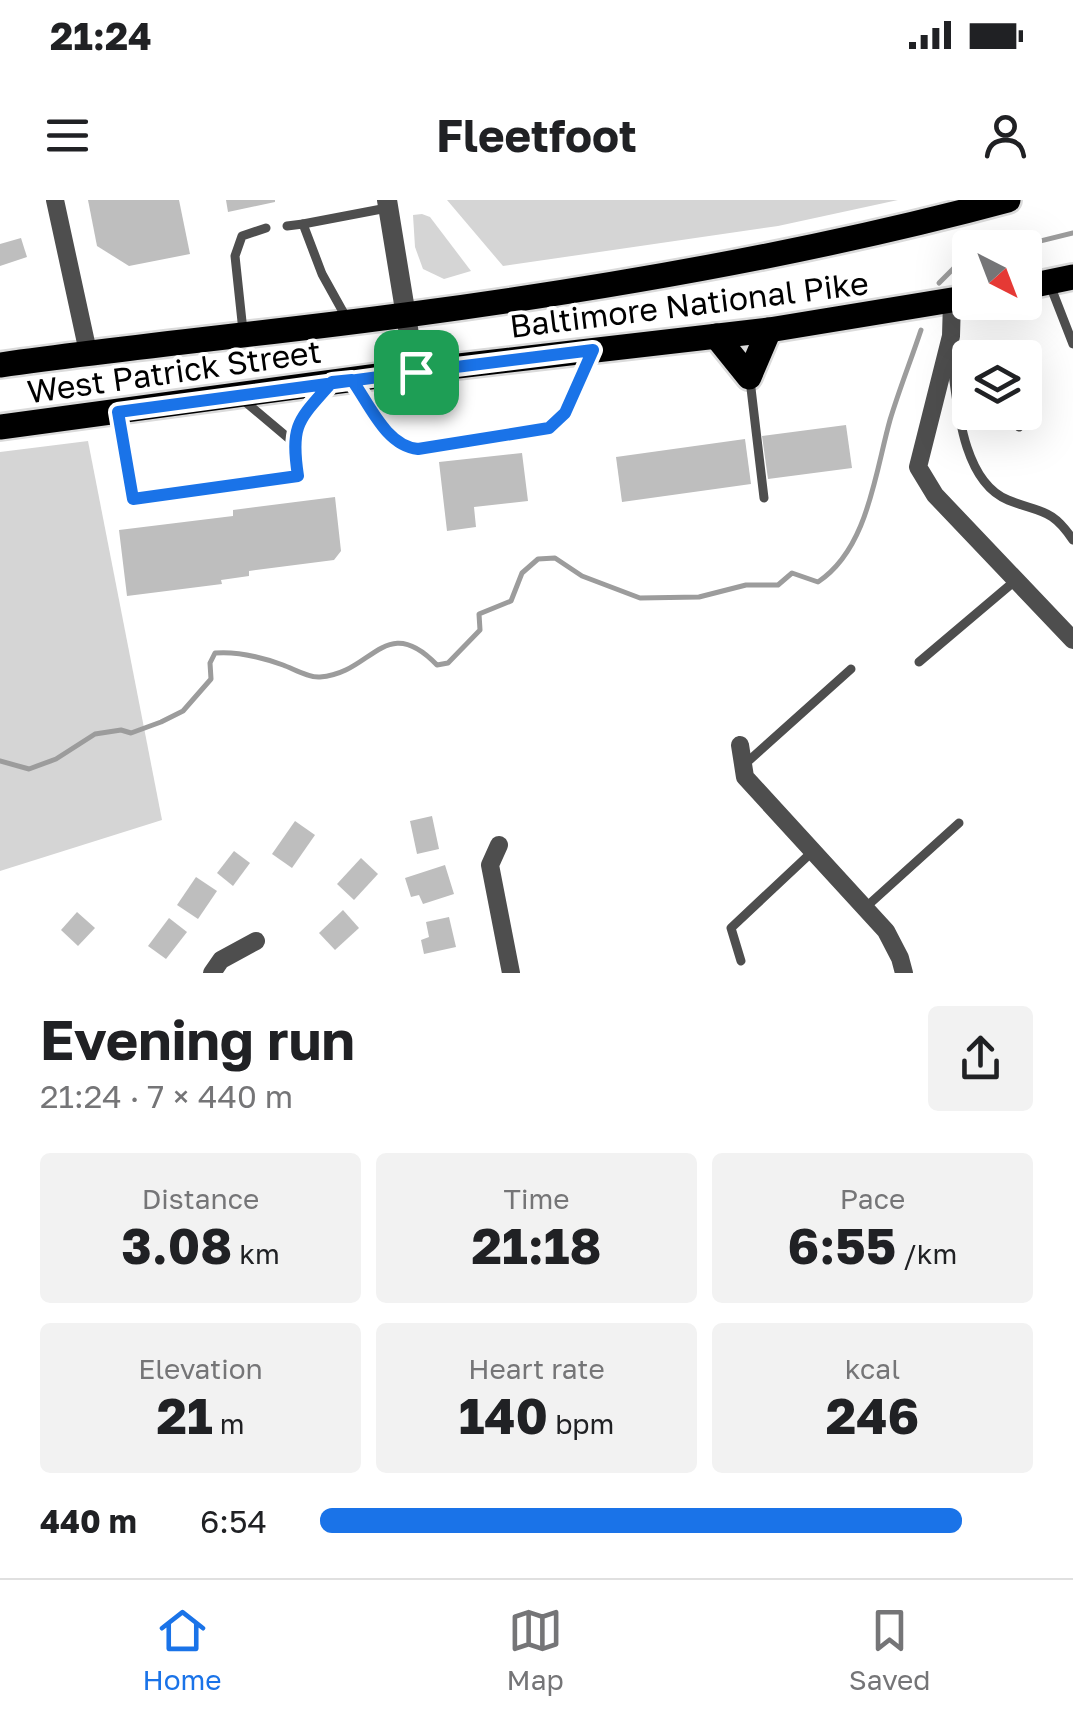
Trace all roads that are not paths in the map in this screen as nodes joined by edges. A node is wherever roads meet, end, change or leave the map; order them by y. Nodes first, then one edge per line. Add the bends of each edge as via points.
1 (55, 200) edge
2 (1008, 200) edge
3 (388, 204) edge
4 (303, 224) junction
5 (287, 226) dead end
6 (266, 228) dead end
7 (1049, 282) edge
8 (952, 300) edge
9 (408, 315) junction
10 (955, 320) edge
11 (349, 322) junction
12 (768, 330) junction
13 (243, 334) junction
14 (716, 336) junction
15 (1073, 344) edge
16 (948, 345) junction
17 (952, 348) edge
18 (593, 350) junction
19 (88, 352) junction
20 (0, 364) edge
21 (416, 372) junction
22 (749, 377) junction
23 (342, 381) junction
24 (238, 396) junction
25 (118, 412) junction
26 (0, 427) edge
27 (292, 442) junction
28 (764, 498) dead end
29 (1073, 540) edge
30 (1016, 580) junction
31 (1073, 640) edge
32 (920, 662) dead end
33 (851, 669) dead end
34 (740, 745) dead end
35 (743, 765) junction
36 (959, 823) dead end
37 (498, 846) dead end
38 (812, 852) junction
39 (864, 909) junction
40 (256, 941) dead end
41 (741, 961) dead end
42 (212, 973) edge
43 (511, 973) edge
44 (904, 973) edge

1 - 19 street
2 - 9 main road, Baltimore National Pike via 711,266
3 - 4 lane
3 - 9 street
4 - 5 lane
4 - 11 lane
6 - 13 lane via 242,236 235,256
7 - 15 lane
8 - 12 main road, Baltimore National Pike
9 - 11 main road, West Patrick Street
9 - 21 street
10 - 16 street
11 - 13 main road, West Patrick Street
12 - 14 main road, Baltimore National Pike
12 - 22 main road
13 - 19 main road, West Patrick Street
14 - 18 main road, Baltimore National Pike
14 - 22 main road
16 - 17 lane
16 - 29 lane via 962,431 986,481 1000,496 1051,513
16 - 30 street via 918,467
18 - 21 main road, Baltimore National Pike
18 - 23 lane via 565,413 549,428 418,449 392,439
19 - 20 main road, West Patrick Street
21 - 23 main road, West Patrick Street
22 - 28 lane
23 - 24 main road, West Patrick Street
23 - 27 lane via 302,418
24 - 25 main road, West Patrick Street
24 - 27 lane
25 - 26 main road, West Patrick Street
25 - 27 lane via 133,499 298,476
30 - 31 street
30 - 32 lane
33 - 35 lane
34 - 35 street
35 - 38 street via 745,778
36 - 39 lane
37 - 43 street via 490,865
38 - 39 street
38 - 41 lane via 731,928
39 - 44 street via 886,931
40 - 42 street via 221,960

